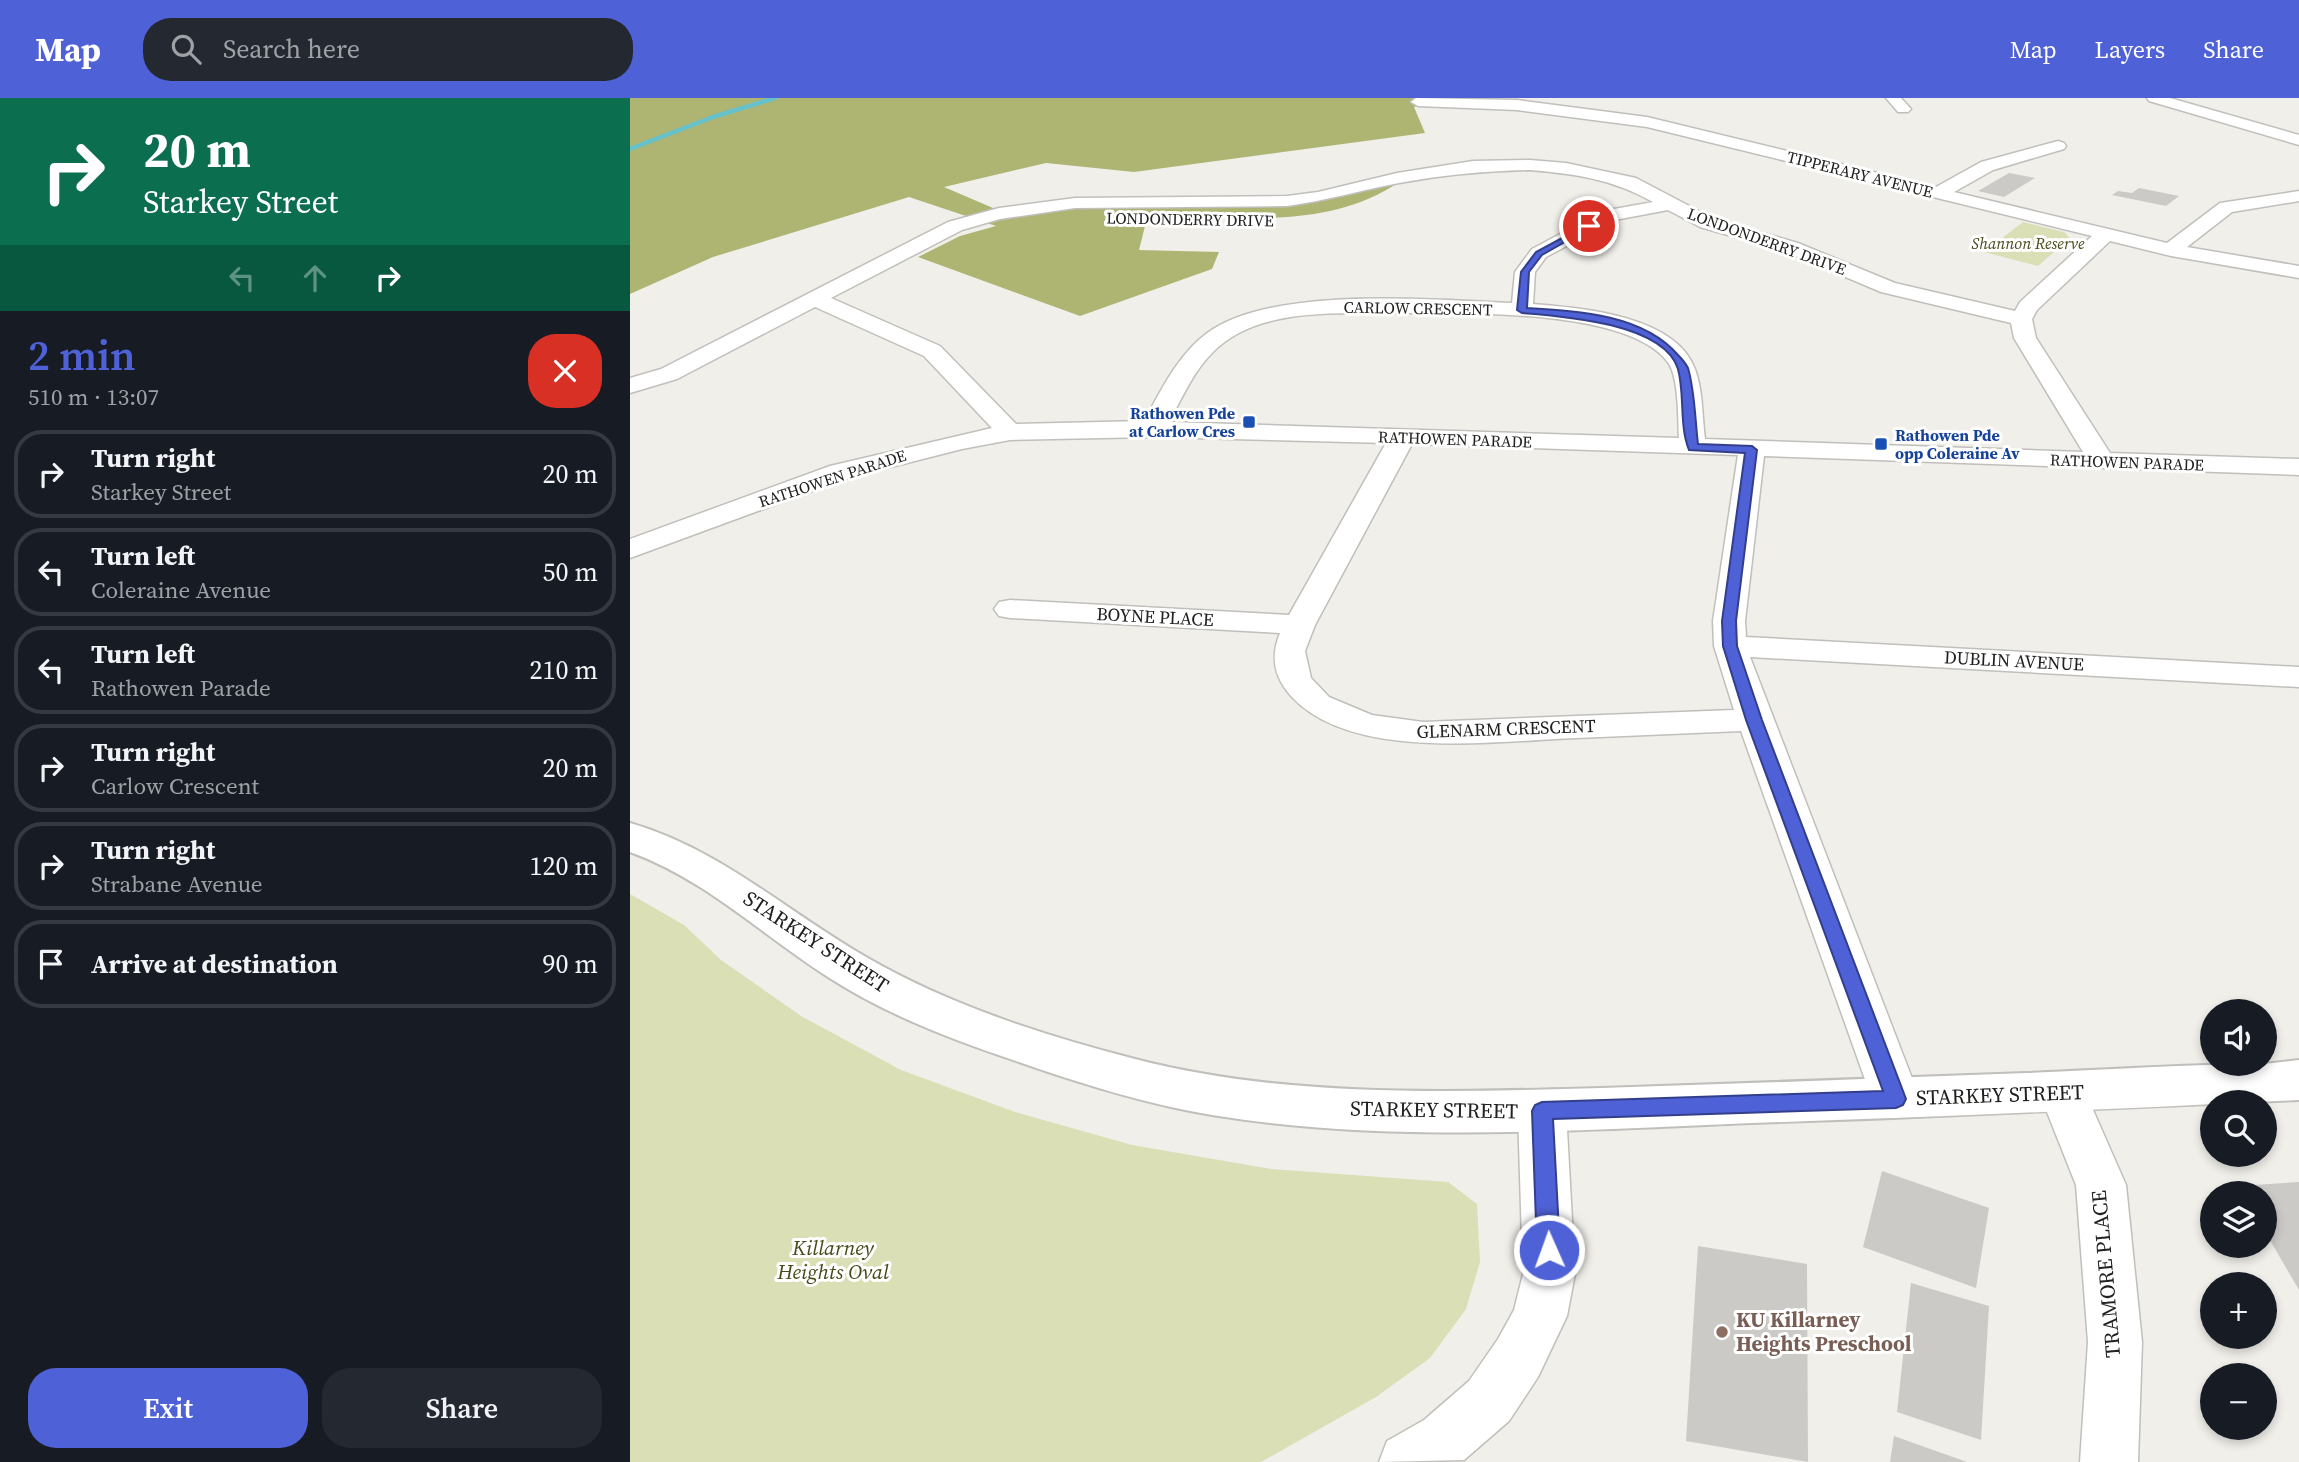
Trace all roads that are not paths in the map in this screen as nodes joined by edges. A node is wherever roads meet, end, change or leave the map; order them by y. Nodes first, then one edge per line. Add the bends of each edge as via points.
1 (1591, 98) edge
2 (2154, 98) edge
3 (1418, 102) dead end
4 (1570, 110) junction
5 (2287, 120) dead end
6 (2251, 126) junction
7 (2299, 140) edge
8 (2058, 146) dead end
9 (1432, 172) junction
10 (1939, 193) junction
11 (2299, 196) edge
12 (1670, 204) junction
13 (1347, 210) dead end
14 (1229, 220) dead end
15 (940, 233) junction
16 (2105, 235) junction
17 (2171, 250) junction
18 (2299, 272) edge
19 (815, 299) junction
20 (1522, 310) junction
21 (2021, 319) junction
22 (630, 386) edge
23 (1152, 429) junction
24 (1010, 432) junction
25 (1403, 436) junction
26 (1693, 447) junction
27 (1752, 450) junction
28 (2102, 461) junction
29 (2299, 467) edge
30 (630, 549) edge
31 (1010, 610) dead end
32 (1299, 625) junction
33 (1730, 646) junction
34 (2299, 677) edge
35 (1754, 720) junction
36 (630, 837) edge
37 (2299, 1080) edge
38 (2062, 1093) junction
39 (1896, 1099) junction
40 (1542, 1111) junction
41 (1409, 1462) edge
42 (2109, 1462) edge

1 - 4 street
2 - 6 street
3 - 4 street, TIPPERARY AVENUE
4 - 10 street, TIPPERARY AVENUE via 1647,122
5 - 6 street
6 - 7 street
8 - 10 street via 1987,166
9 - 12 street, LONDONDERRY DRIVE via 1473,166 1566,168 1630,182
9 - 13 street, LONDONDERRY DRIVE
9 - 15 street, LONDONDERRY DRIVE via 1287,201 1055,204 999,214
10 - 16 street, TIPPERARY AVENUE
11 - 17 street via 2226,207
12 - 20 street via 1610,215 1539,253 1525,272
12 - 21 street, LONDONDERRY DRIVE via 1707,223 1791,247 1888,288
14 - 15 street, LONDONDERRY DRIVE via 1017,218
15 - 19 street, LONDONDERRY DRIVE
16 - 17 street, TIPPERARY AVENUE
16 - 21 street via 2028,307
17 - 18 street, TIPPERARY AVENUE
19 - 22 street, LONDONDERRY DRIVE via 669,374
19 - 24 street via 932,351
20 - 23 street, CARLOW CRESCENT via 1345,306 1254,320 1217,337 1195,357
20 - 26 street, CARLOW CRESCENT via 1616,323 1665,346 1682,367
21 - 28 street via 2025,338
23 - 24 street, RATHOWEN PARADE
23 - 25 street, RATHOWEN PARADE
24 - 30 street, RATHOWEN PARADE via 839,472
25 - 26 street, RATHOWEN PARADE
25 - 32 street, GLENARM CRESCENT
26 - 27 street, RATHOWEN PARADE
27 - 28 street, RATHOWEN PARADE
27 - 33 street via 1729,621
28 - 29 street, RATHOWEN PARADE
31 - 32 street, BOYNE PLACE
32 - 35 street, GLENARM CRESCENT via 1289,651 1295,680 1317,704 1365,725 1423,733
33 - 34 street, DUBLIN AVENUE
33 - 35 street
35 - 39 street
36 - 40 street, STARKEY STREET via 718,876 844,965 903,998 959,1023 1103,1071 1177,1091 1316,1107
37 - 38 street, STARKEY STREET
38 - 39 street, STARKEY STREET
38 - 42 street, TRAMORE PLACE via 2101,1185 2115,1342
39 - 40 street, STARKEY STREET
40 - 41 street via 1549,1274 1540,1316 1489,1401 1444,1440

